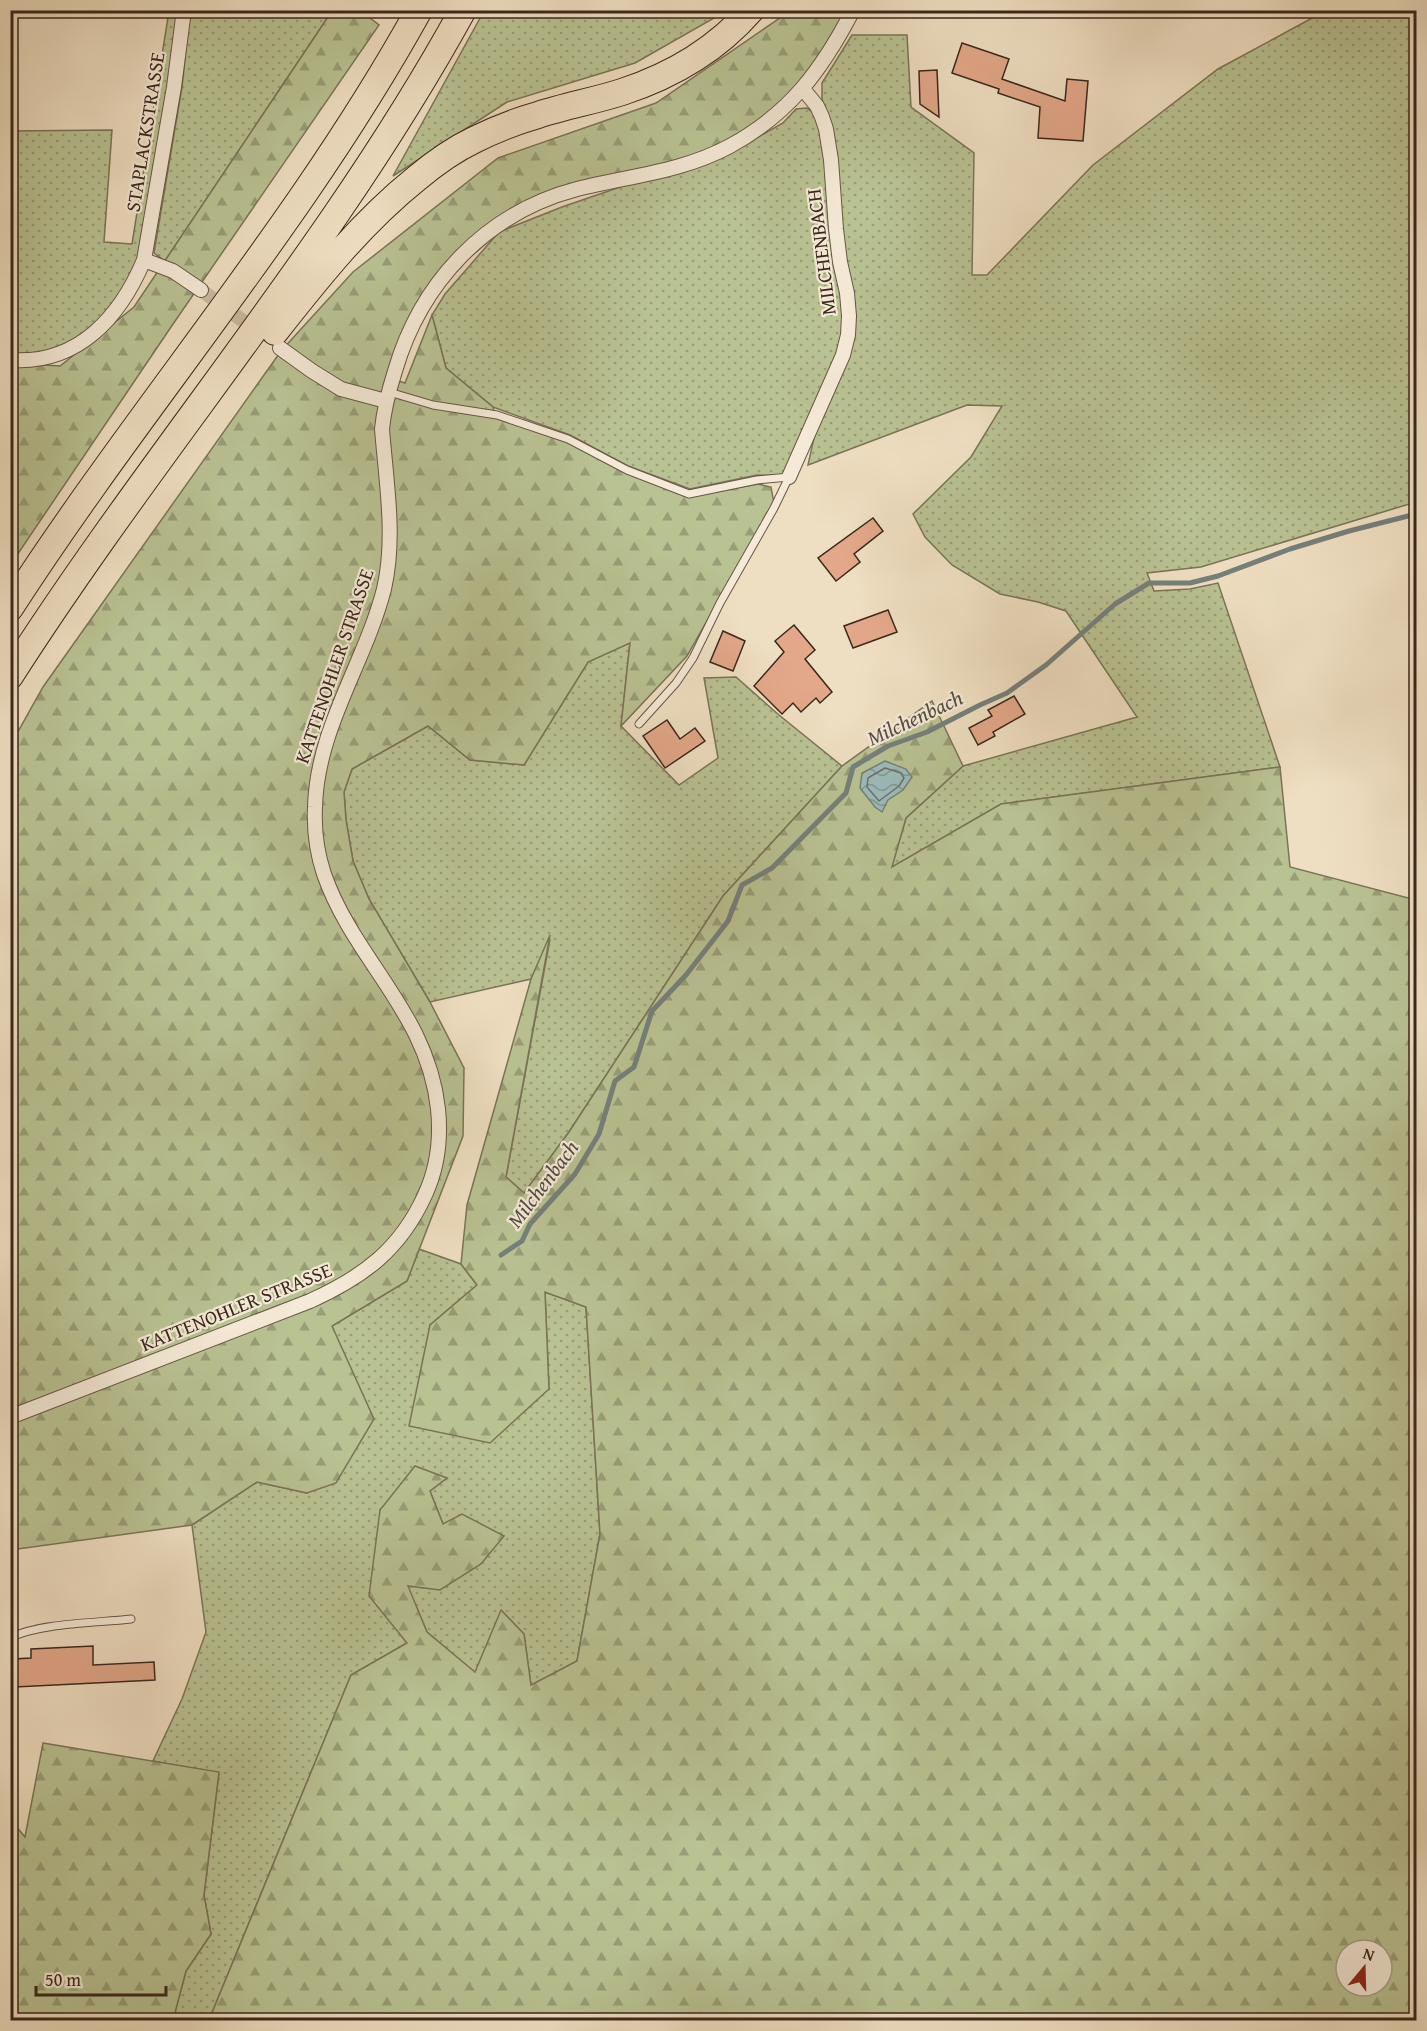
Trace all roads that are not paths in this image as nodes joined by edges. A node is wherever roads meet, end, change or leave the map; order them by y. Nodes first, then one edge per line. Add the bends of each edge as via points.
1 (184, 10) edge
2 (419, 10) edge
3 (463, 10) edge
4 (752, 10) edge
5 (853, 10) edge
6 (803, 89) junction
7 (144, 261) junction
8 (201, 290) tunnel mouth
9 (280, 348) dead end
10 (10, 360) edge
11 (226, 370) junction
12 (387, 397) junction
13 (789, 477) junction
14 (10, 608) edge
15 (10, 676) edge
16 (639, 724) dead end
17 (10, 1417) edge
18 (131, 1619) dead end
19 (10, 1638) edge

1 - 7 street, STAPLACKSTRASSE
2 - 14 highway via 310,187 90,489
3 - 11 highway via 341,210
4 - 11 highway via 715,46 659,77 622,92 537,115 473,140 440,159 394,196 351,239 259,352
5 - 6 street, KATTENOHLER STRASSE
6 - 12 street, KATTENOHLER STRASSE via 768,121 731,146 660,171 576,189 499,225 456,261 418,312
6 - 13 street, MILCHENBACH via 817,106 826,129 849,316 843,355
7 - 8 street via 173,271
7 - 10 street, STAPLACKSTRASSE via 114,315 99,330 57,354
9 - 12 street via 341,389
11 - 15 highway via 94,550
12 - 13 lane via 497,415 568,439 627,470 689,494
12 - 17 street, KATTENOHLER STRASSE via 382,429 389,562 374,622 321,756 315,809 319,853 331,890 352,932 415,1031 431,1072 439,1136 428,1189 392,1247 360,1275 336,1289
13 - 16 lane via 693,658
18 - 19 lane via 35,1629

